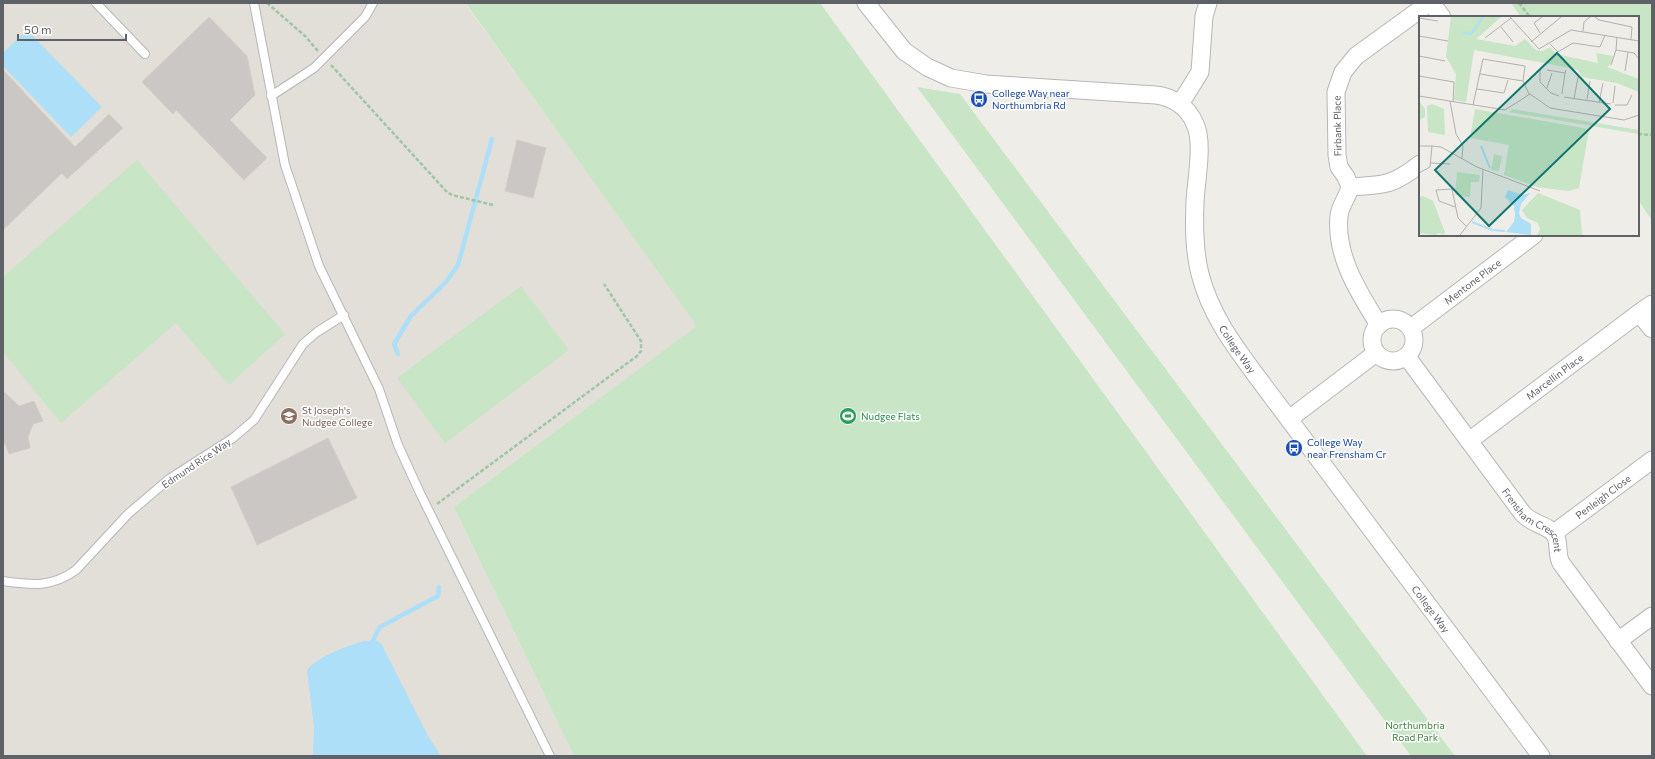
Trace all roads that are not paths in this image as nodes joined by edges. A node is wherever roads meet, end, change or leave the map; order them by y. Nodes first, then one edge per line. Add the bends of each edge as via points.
1 (96, 3) edge
2 (254, 3) edge
3 (373, 3) edge
4 (866, 3) edge
5 (1208, 3) edge
6 (1430, 3) edge
7 (1441, 16) edge
8 (145, 54) dead end
9 (271, 96) junction
10 (1180, 104) junction
11 (1419, 165) edge
12 (1350, 187) junction
13 (1533, 236) edge
14 (1646, 308) edge
15 (344, 315) junction
16 (1379, 325) junction
17 (1411, 328) junction
18 (1652, 329) edge
19 (1376, 353) junction
20 (1406, 358) junction
21 (1289, 419) junction
22 (1469, 441) junction
23 (1652, 460) edge
24 (1554, 533) junction
25 (3, 581) edge
26 (1652, 616) edge
27 (1618, 641) junction
28 (1652, 686) edge
29 (550, 756) edge
30 (1541, 756) edge

1 - 8 lane
2 - 9 lane
3 - 9 lane via 365,16 314,68
4 - 10 street, College Way via 904,51 938,73 951,78 975,83 1156,95
5 - 10 street via 1204,16 1200,72
6 - 7 street, Firbank Place
6 - 12 street, Firbank Place via 1356,56 1343,72 1336,92 1336,155 1339,167
9 - 15 lane via 285,165 319,266
10 - 21 street, College Way via 1193,120 1199,139 1195,245 1204,290 1230,340
11 - 12 street via 1405,176 1387,184
12 - 16 street via 1339,214 1342,248 1350,276
13 - 17 street, Mentone Place
14 - 18 street, Marcellin Place
14 - 22 street, Marcellin Place
15 - 25 lane, Edmund Rice Way via 303,344 254,420 234,438 169,479 128,514 76,570 66,577 47,583 29,585
15 - 29 lane via 379,389 398,445 427,508
16 - 17 street via 1385,321 1399,320
16 - 19 street via 1375,329 1372,342
17 - 20 street via 1415,340 1414,347
19 - 20 street via 1387,361 1400,361
19 - 21 street
20 - 22 street, Frensham Crescent
21 - 30 street, College Way
22 - 24 street, Frensham Crescent via 1527,518
23 - 24 street, Penleigh Close
24 - 27 street, Frensham Crescent via 1561,563
26 - 27 street
27 - 28 street, Frensham Crescent

